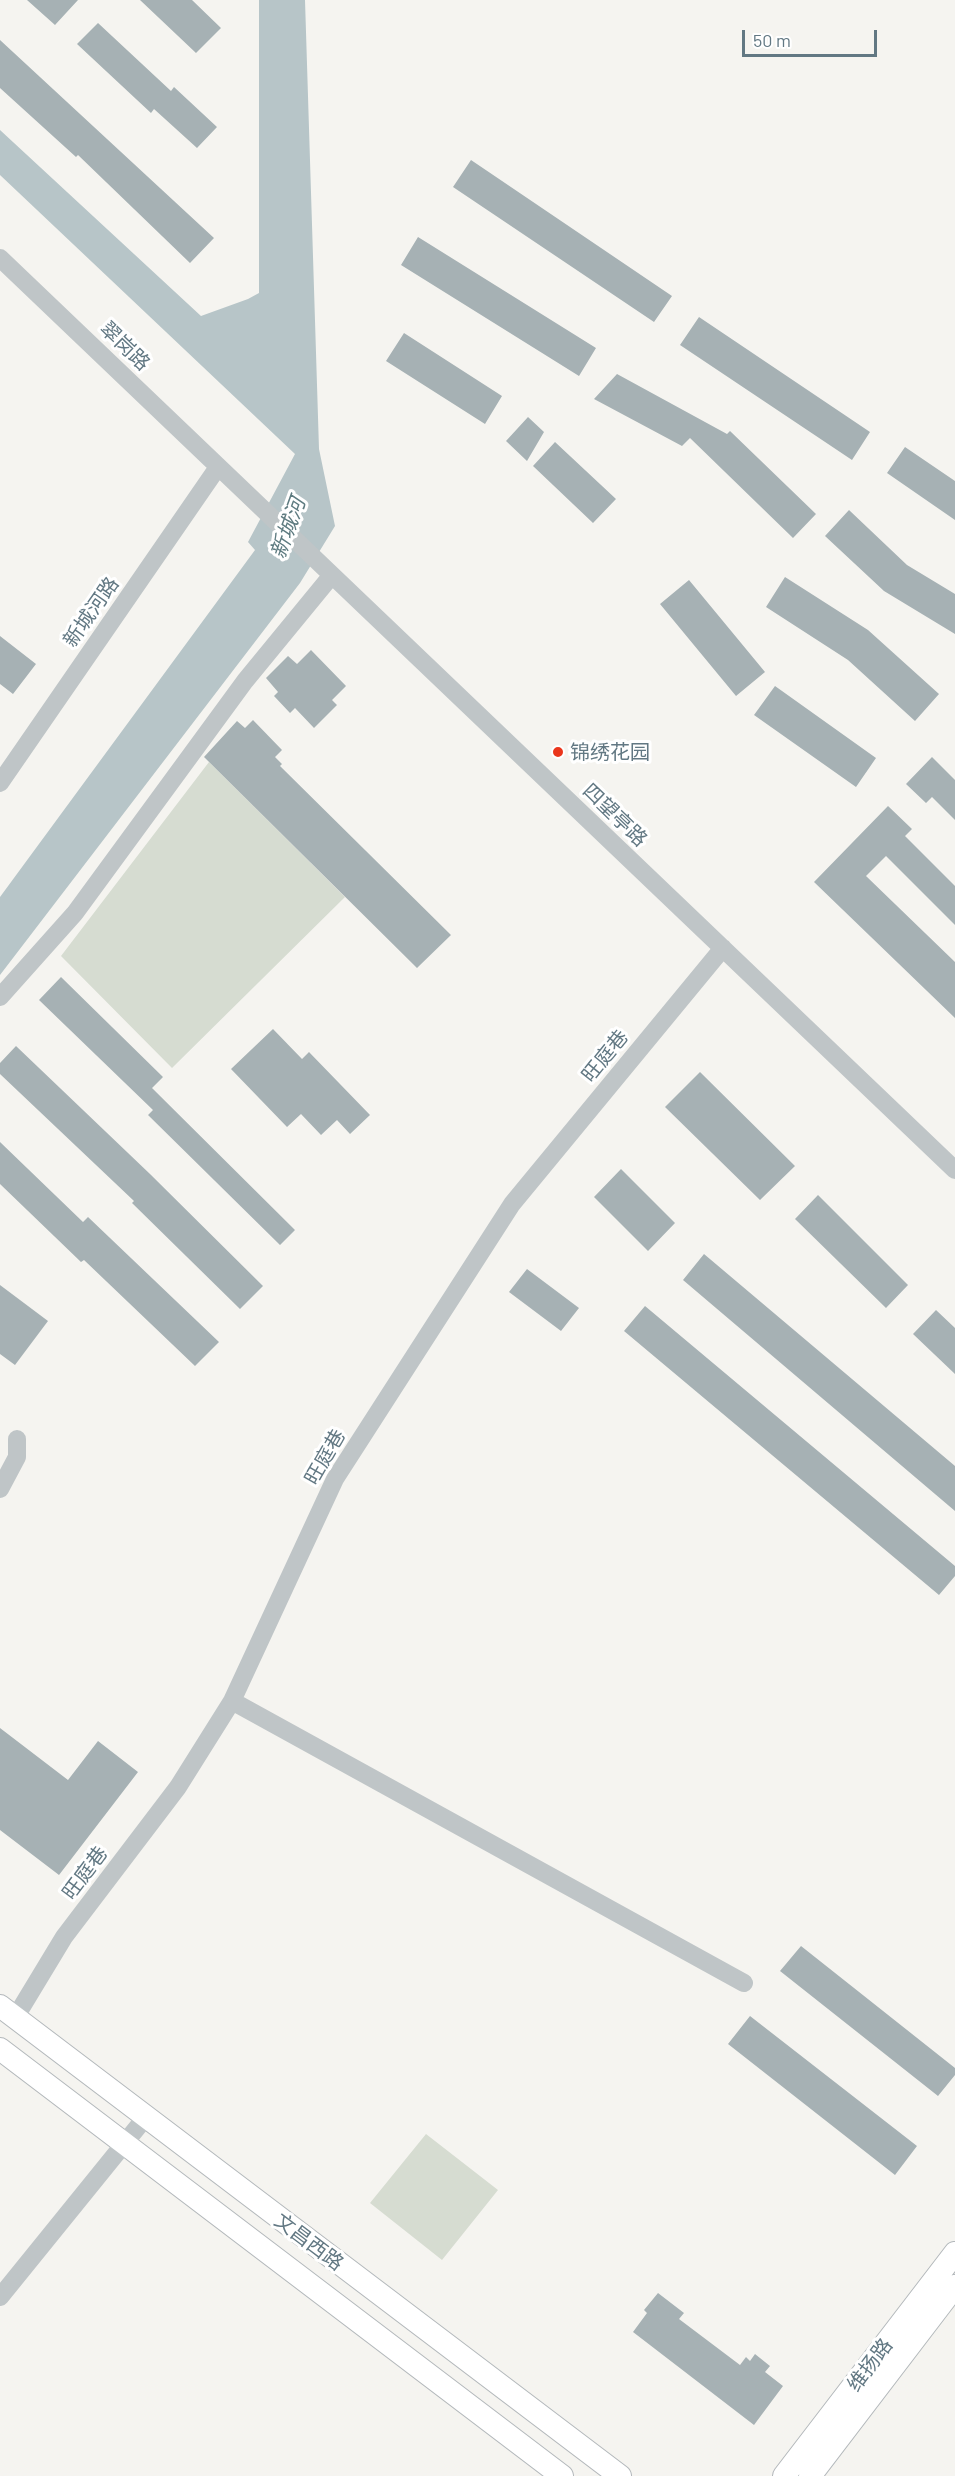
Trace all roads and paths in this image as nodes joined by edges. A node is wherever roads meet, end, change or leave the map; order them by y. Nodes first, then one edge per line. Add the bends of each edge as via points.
1 (0, 258) edge
2 (218, 467) junction
3 (332, 575) junction
4 (0, 783) edge
5 (723, 948) junction
6 (0, 997) edge
7 (955, 1170) edge
8 (17, 1438) dead end
9 (0, 1489) edge
10 (232, 1701) junction
11 (744, 1983) dead end
12 (7, 2012) edge
13 (0, 2049) edge
14 (146, 2118) junction
15 (125, 2144) junction
16 (955, 2253) edge
17 (955, 2286) edge
18 (0, 2297) edge
19 (790, 2473) edge
20 (562, 2476) edge
21 (620, 2476) edge

1 - 2 street, 翠岗路
2 - 3 street, 四望亭路
2 - 4 street, 新城河路
3 - 5 street, 四望亭路
3 - 6 street via 245,681 75,913
5 - 7 street, 四望亭路
5 - 10 street, 旺庭巷 via 512,1204 335,1479
8 - 9 street via 17,1457
10 - 11 street
10 - 12 street, 旺庭巷 via 178,1786
12 - 14 main road, 文昌西路
13 - 15 main road, 文昌西路
14 - 15 street
14 - 21 main road, 文昌西路
15 - 18 street
15 - 20 main road, 文昌西路
16 - 19 main road, 维扬路
17 - 19 main road, 维扬路

